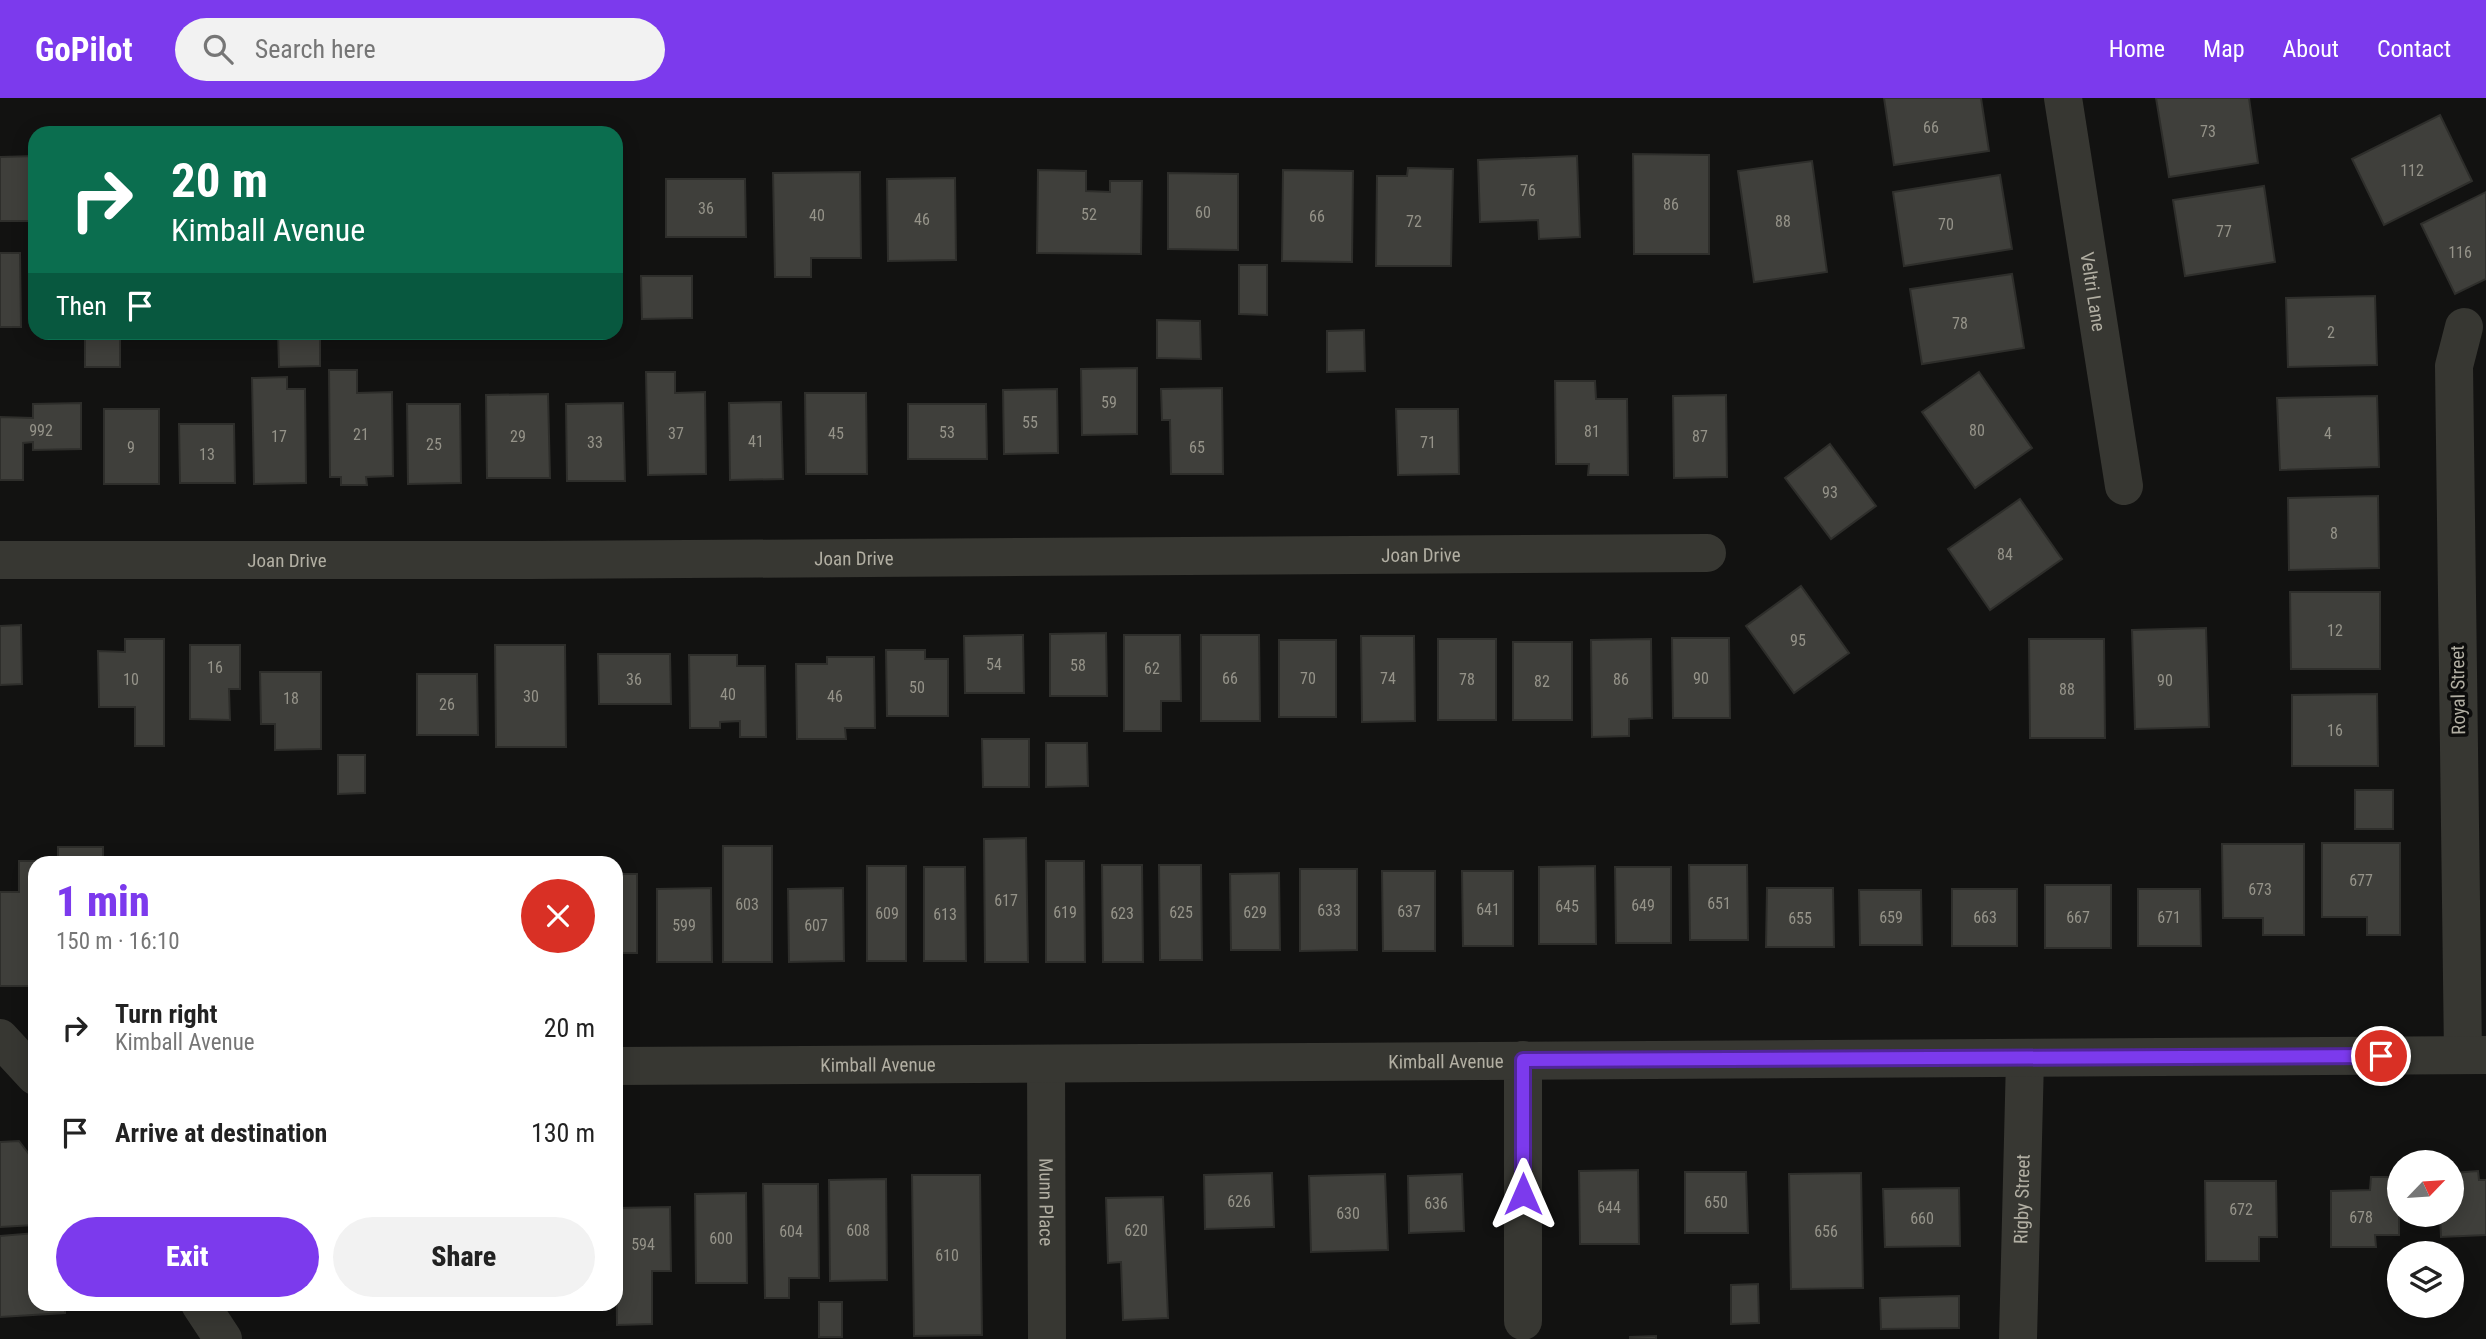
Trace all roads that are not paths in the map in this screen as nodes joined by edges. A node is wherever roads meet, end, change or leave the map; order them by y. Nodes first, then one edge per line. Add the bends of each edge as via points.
1 (2063, 98) edge
2 (2464, 327) dead end
3 (2124, 486) dead end
4 (1707, 553) dead end
5 (0, 560) edge
6 (0, 1038) edge
7 (2474, 1055) edge
8 (2025, 1059) junction
9 (1523, 1060) junction
10 (1046, 1064) junction
11 (623, 1066) edge
12 (25, 1073) edge
13 (205, 1311) edge
14 (1523, 1321) dead end
15 (223, 1339) edge
16 (1047, 1339) edge
17 (2018, 1339) edge

1 - 3 street, Veltri Lane
2 - 7 street, Royal Street via 2454,366
4 - 5 street, Joan Drive
6 - 12 street
7 - 8 street, Kimball Avenue
8 - 9 street, Kimball Avenue
8 - 17 street, Rigby Street
9 - 10 street, Kimball Avenue
9 - 14 street
10 - 11 street, Kimball Avenue
10 - 16 street, Munn Place
13 - 15 street

